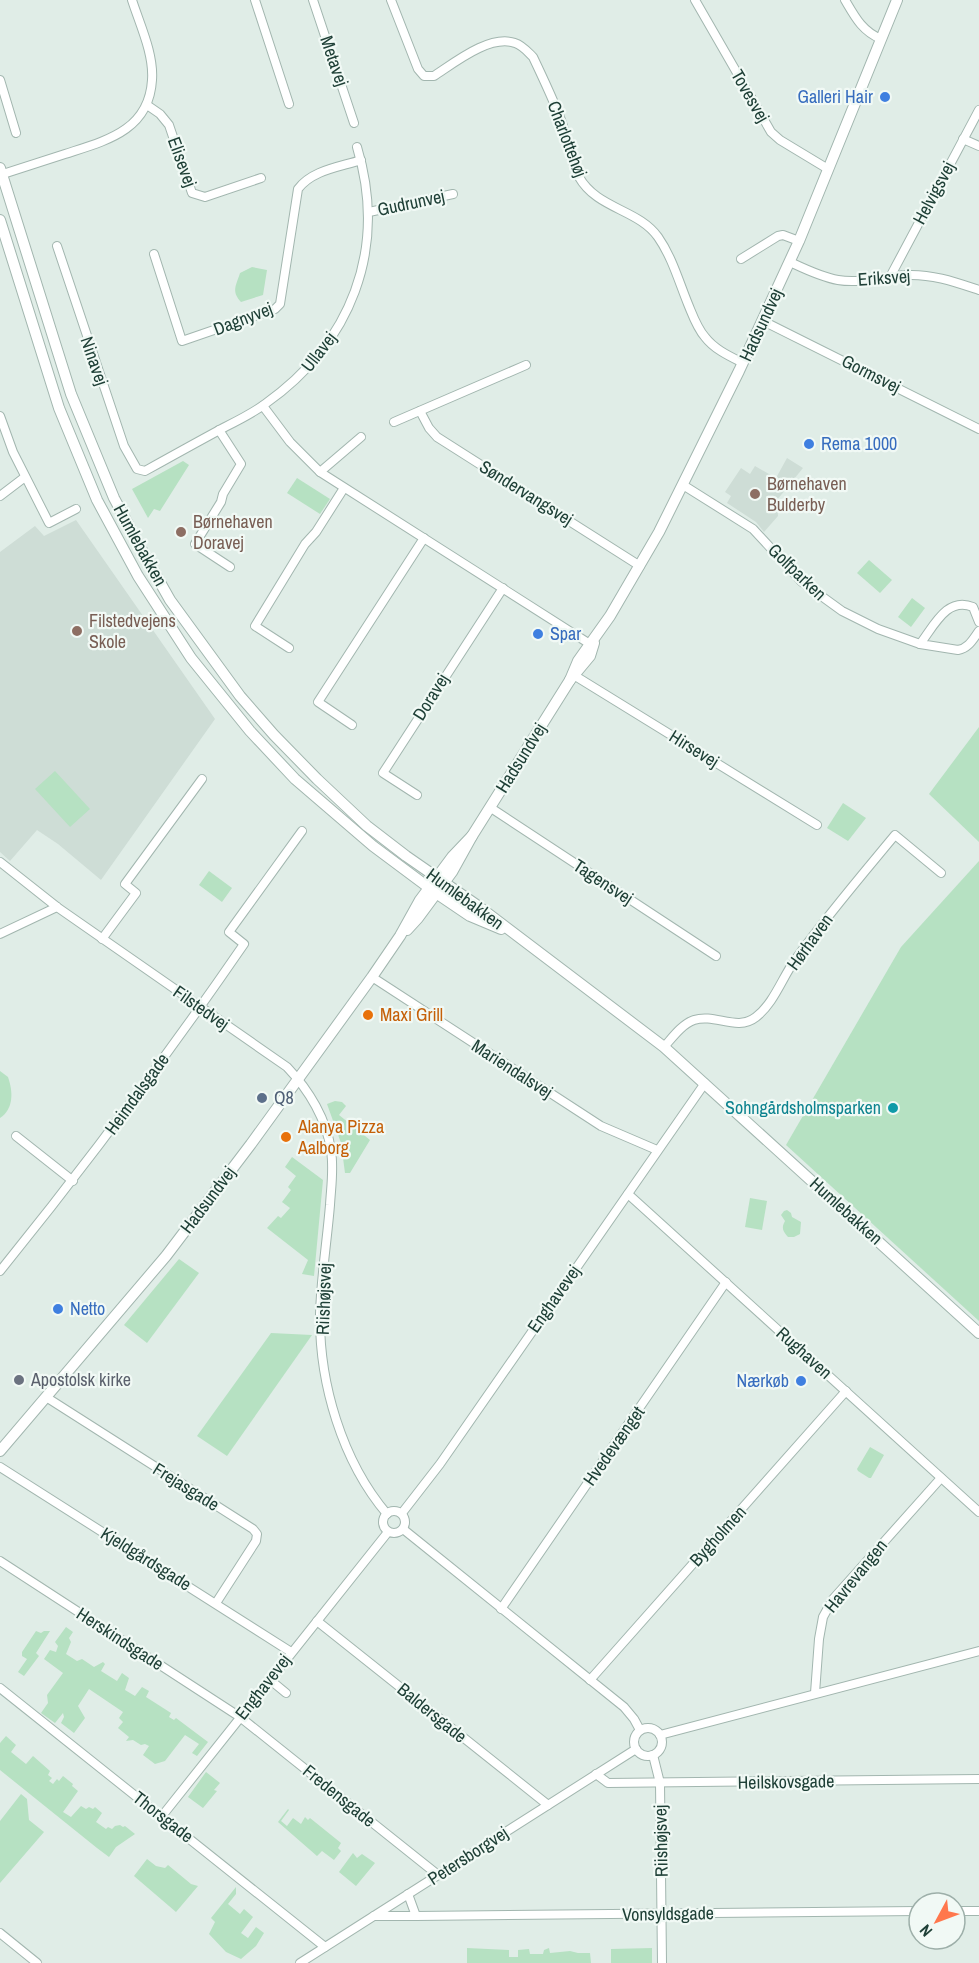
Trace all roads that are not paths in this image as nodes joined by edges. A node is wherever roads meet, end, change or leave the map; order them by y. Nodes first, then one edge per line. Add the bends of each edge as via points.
1 (132, 0) edge
2 (255, 0) edge
3 (313, 0) edge
4 (391, 0) edge
5 (695, 0) edge
6 (845, 0) edge
7 (897, 0) edge
8 (881, 39) junction
9 (0, 80) edge
10 (290, 104) dead end
11 (147, 105) junction
12 (979, 110) edge
13 (354, 123) dead end
14 (16, 133) dead end
15 (963, 140) junction
16 (979, 146) edge
17 (357, 147) dead end
18 (361, 160) junction
19 (828, 169) junction
20 (1, 172) edge
21 (261, 177) dead end
22 (453, 194) dead end
23 (369, 212) junction
24 (0, 220) edge
25 (799, 241) junction
26 (57, 246) dead end
27 (154, 254) dead end
28 (741, 259) dead end
29 (790, 262) junction
30 (890, 277) junction
31 (979, 290) edge
32 (763, 321) junction
33 (743, 363) junction
34 (526, 365) dead end
35 (263, 406) junction
36 (420, 411) junction
37 (0, 416) edge
38 (394, 422) dead end
39 (979, 429) edge
40 (219, 430) junction
41 (361, 437) dead end
42 (141, 471) joint
43 (320, 472) junction
44 (25, 477) junction
45 (683, 485) junction
46 (344, 488) junction
47 (0, 496) edge
48 (76, 509) dead end
49 (424, 538) junction
50 (640, 566) junction
51 (230, 567) dead end
52 (503, 588) junction
53 (979, 622) edge
54 (979, 630) edge
55 (593, 642) junction
56 (920, 644) junction
57 (290, 648) dead end
58 (572, 676) junction
59 (352, 725) dead end
60 (202, 779) dead end
61 (417, 795) dead end
62 (490, 808) junction
63 (817, 825) dead end
64 (302, 831) dead end
65 (0, 862) edge
66 (941, 873) dead end
67 (440, 880) junction
68 (433, 891) junction
69 (57, 907) junction
70 (0, 934) edge
71 (515, 935) junction
72 (102, 939) junction
73 (716, 956) dead end
74 (372, 977) junction
75 (201, 1007) junction
76 (664, 1047) junction
77 (298, 1079) junction
78 (705, 1083) junction
79 (16, 1136) dead end
80 (657, 1150) junction
81 (73, 1181) junction
82 (628, 1194) junction
83 (0, 1271) edge
84 (726, 1282) junction
85 (979, 1333) edge
86 (846, 1391) junction
87 (46, 1397) junction
88 (0, 1451) edge
89 (0, 1467) edge
90 (941, 1478) junction
91 (979, 1512) edge
92 (387, 1514) junction
93 (402, 1514) junction
94 (404, 1529) junction
95 (388, 1532) junction
96 (0, 1561) edge
97 (216, 1603) junction
98 (501, 1609) junction
99 (316, 1621) junction
100 (979, 1651) edge
101 (291, 1652) junction
102 (269, 1679) junction
103 (590, 1680) junction
104 (0, 1688) edge
105 (286, 1693) dead end
106 (815, 1693) junction
107 (240, 1717) junction
108 (640, 1730) junction
109 (660, 1735) junction
110 (636, 1749) junction
111 (653, 1755) junction
112 (596, 1774) junction
113 (979, 1779) edge
114 (660, 1783) junction
115 (548, 1805) junction
116 (162, 1816) junction
117 (438, 1875) junction
118 (408, 1894) junction
119 (907, 1911) edge
120 (662, 1914) junction
121 (416, 1916) junction
122 (373, 1917) junction
123 (0, 1933) edge
124 (325, 1947) junction
125 (37, 1963) edge
126 (300, 1963) edge
127 (662, 1963) edge

1 - 11 street via 150,57 152,80
2 - 10 street
3 - 13 street, Metavej
4 - 33 street, Charlottehøj via 424,76 434,76 495,42 514,42 527,50 558,114 568,153 580,179 598,198 635,216 657,235 696,325 716,348
5 - 19 street, Tovesvej via 771,132
6 - 8 street via 861,26
7 - 8 street, Hadsundvej
8 - 19 street, Hadsundvej
9 - 14 street
11 - 20 street via 112,139
11 - 21 street, Elisevej via 169,125 192,193 205,197
12 - 15 street, Helvigsvej
15 - 16 street
15 - 30 street, Helvigsvej
17 - 18 street, Ullavej
18 - 23 street, Ullavej
18 - 27 street, Dagnyvej via 312,176 298,189 280,304 275,309 182,341
19 - 25 street, Hadsundvej
20 - 67 street, Humlebakken via 71,394 95,456 170,600 227,679 274,735 367,826
22 - 23 street, Gudrunvej
23 - 35 street, Ullavej via 359,280 337,330 305,372
24 - 68 street, Humlebakken via 59,408 82,464 116,536 167,622 224,702 295,779
25 - 28 street via 778,237
25 - 29 street, Hadsundvej
26 - 42 street, Ninavej via 124,446
29 - 30 street, Eriksvej via 839,280
29 - 32 street, Hadsundvej
30 - 31 street, Eriksvej via 944,278
32 - 33 street, Hadsundvej
32 - 39 street, Gormsvej
33 - 45 street, Hadsundvej
34 - 36 street
35 - 40 street, Ullavej
35 - 43 street via 290,442
36 - 38 street
36 - 50 street, Søndervangsvej via 437,437
37 - 44 street
40 - 42 street, Ullavej
40 - 51 street via 242,464 195,544
41 - 43 street
43 - 46 street
44 - 47 street
44 - 48 street via 49,524
45 - 50 street, Hadsundvej
45 - 56 street, Golfparken via 753,529 802,582 842,611
46 - 49 street
46 - 57 street via 255,626
49 - 52 street
49 - 59 street via 318,702
50 - 55 street, Hadsundvej
52 - 55 street
52 - 61 street, Doravej via 383,773
53 - 56 street via 973,607 955,604
54 - 56 street, Golfparken via 964,649
55 - 58 street, Hadsundvej
58 - 62 street, Hadsundvej
58 - 63 street, Hirsevej
60 - 72 street via 125,884 136,893
62 - 67 street, Hadsundvej via 452,857
62 - 73 street, Tagensvej
64 - 75 street, Heimdalsgade via 229,932 244,944
65 - 69 street, Filstedvej
66 - 76 street, Hørhaven via 895,835 812,937 758,1016 738,1023 709,1018 694,1020
67 - 68 street, Hadsundvej
67 - 71 street, Humlebakken
68 - 71 street, Humlebakken via 471,916
68 - 74 street, Hadsundvej via 411,914
69 - 70 street
69 - 72 street, Filstedvej
71 - 76 street, Humlebakken
72 - 75 street, Filstedvej
74 - 77 street, Hadsundvej
74 - 80 street, Mariendalsvej via 601,1126
75 - 77 street, Filstedvej via 287,1067
75 - 81 street, Heimdalsgade
76 - 78 street, Humlebakken
77 - 87 street, Hadsundvej via 166,1256
77 - 92 street, Riishøjsvej via 315,1105 332,1151 320,1315 326,1375 353,1460
78 - 80 street, Enghavevej
78 - 85 street, Humlebakken
79 - 81 street
80 - 82 street, Enghavevej
81 - 83 street, Heimdalsgade
82 - 84 street, Rughaven
82 - 93 street, Enghavevej
84 - 86 street, Rughaven
84 - 98 street, Hvedevænget
86 - 90 street, Rughaven
86 - 103 street, Bygholmen
87 - 88 street, Hadsundvej
87 - 97 street, Frejasgade via 253,1529 256,1541
89 - 97 street, Kjeldgårdsgade
90 - 91 street, Rughaven
90 - 106 street, Havrevangen via 833,1599 823,1617
92 - 93 street
92 - 95 street via 383,1524
93 - 94 street
94 - 95 street
94 - 98 street
95 - 99 street, Enghavevej
96 - 107 street, Herskindsgade
97 - 101 street, Kjeldgårdsgade
98 - 103 street
99 - 101 street, Enghavevej
99 - 115 street, Baldersgade
100 - 106 street
101 - 102 street, Enghavevej
102 - 105 street
102 - 107 street, Enghavevej
103 - 108 street via 624,1707
104 - 116 street, Thorsgade
106 - 109 street
107 - 116 street, Enghavevej
107 - 117 street, Fredensgade
108 - 109 street via 649,1728
108 - 110 street via 635,1737
109 - 111 street via 662,1744
110 - 111 street via 642,1755
110 - 112 street, Petersborgvej
111 - 114 street, Riishøjsvej
112 - 114 street, Heilskovsgade via 608,1783
112 - 115 street, Petersborgvej
113 - 114 street, Heilskovsgade
114 - 120 street, Riishøjsvej
115 - 117 street, Petersborgvej
116 - 124 street, Thorsgade
117 - 118 street, Petersborgvej
118 - 121 street
118 - 122 street, Petersborgvej
119 - 120 street, Vonsyldsgade
120 - 121 street, Vonsyldsgade
120 - 127 street, Riishøjsvej
121 - 122 street, Vonsyldsgade
122 - 124 street, Petersborgvej
123 - 125 street
124 - 126 street, Petersborgvej

